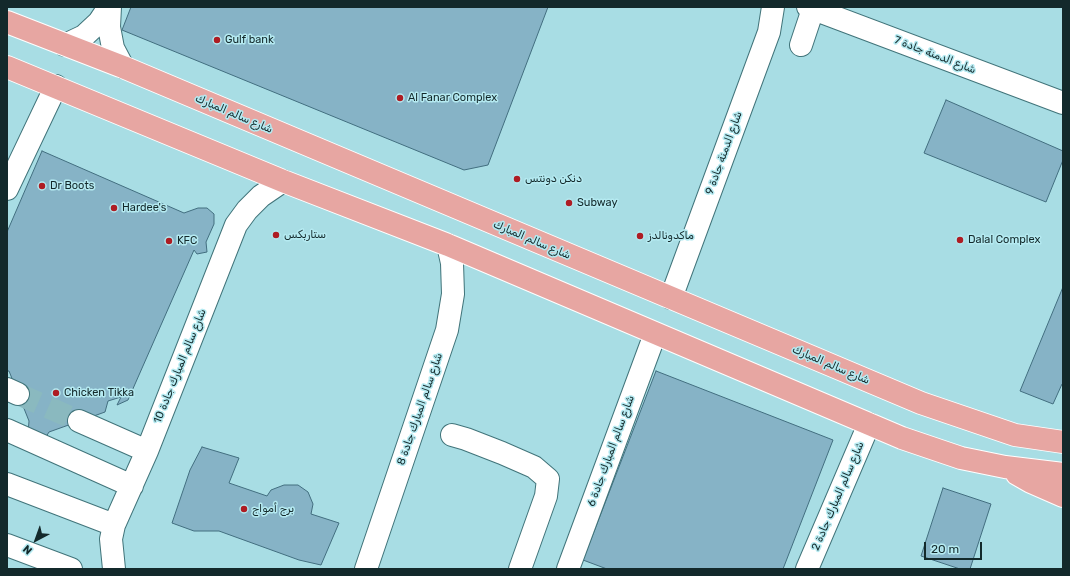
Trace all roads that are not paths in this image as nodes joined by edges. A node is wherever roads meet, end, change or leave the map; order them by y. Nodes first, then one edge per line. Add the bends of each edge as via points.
1 (110, 7) edge
2 (773, 7) edge
3 (810, 8) edge
4 (7, 22) edge
5 (65, 45) junction
6 (802, 45) dead end
7 (7, 67) edge
8 (123, 67) junction
9 (56, 86) junction
10 (1058, 97) edge
11 (283, 181) junction
12 (7, 189) edge
13 (448, 245) junction
14 (671, 298) junction
15 (655, 334) junction
16 (78, 421) tunnel mouth
17 (868, 424) junction
18 (7, 430) edge
19 (452, 435) dead end
20 (1063, 442) edge
21 (147, 451) junction
22 (1005, 467) junction
23 (1063, 474) edge
24 (7, 484) edge
25 (132, 486) junction
26 (1063, 496) edge
27 (114, 525) junction
28 (7, 545) edge
29 (71, 569) edge
30 (114, 569) edge
31 (366, 569) edge
32 (520, 569) edge
33 (568, 569) edge
34 (806, 569) edge

1 - 5 street via 84,36
1 - 8 street via 109,27 113,48
2 - 14 street, شارع الدمنة جادة 9 via 769,32
3 - 6 street
3 - 10 street, شارع الدمنة جادة 7
4 - 5 main road, شارع سالم المبارك
5 - 8 main road, شارع سالم المبارك
7 - 9 main road
8 - 14 main road, شارع سالم المبارك
9 - 11 main road
9 - 12 street
11 - 13 main road
11 - 21 street, شارع سالم المبارك جادة 10 via 260,196 236,225
13 - 15 main road
13 - 31 street, شارع سالم المبارك جادة 8 via 452,263 453,294 447,330
14 - 20 main road, شارع سالم المبارك via 921,403 1014,435
15 - 17 main road
15 - 33 street, شارع سالم المبارك جادة 6
16 - 21 street
17 - 22 main road via 961,458
17 - 34 street, شارع سالم المبارك جادة 2
18 - 25 street
19 - 32 street via 534,467 548,479 546,496
21 - 25 street, شارع سالم المبارك جادة 10
22 - 23 main road
22 - 26 main road
24 - 27 street
25 - 27 street, شارع سالم المبارك جادة 10
27 - 30 street, شارع سالم المبارك جادة 10
28 - 29 street

